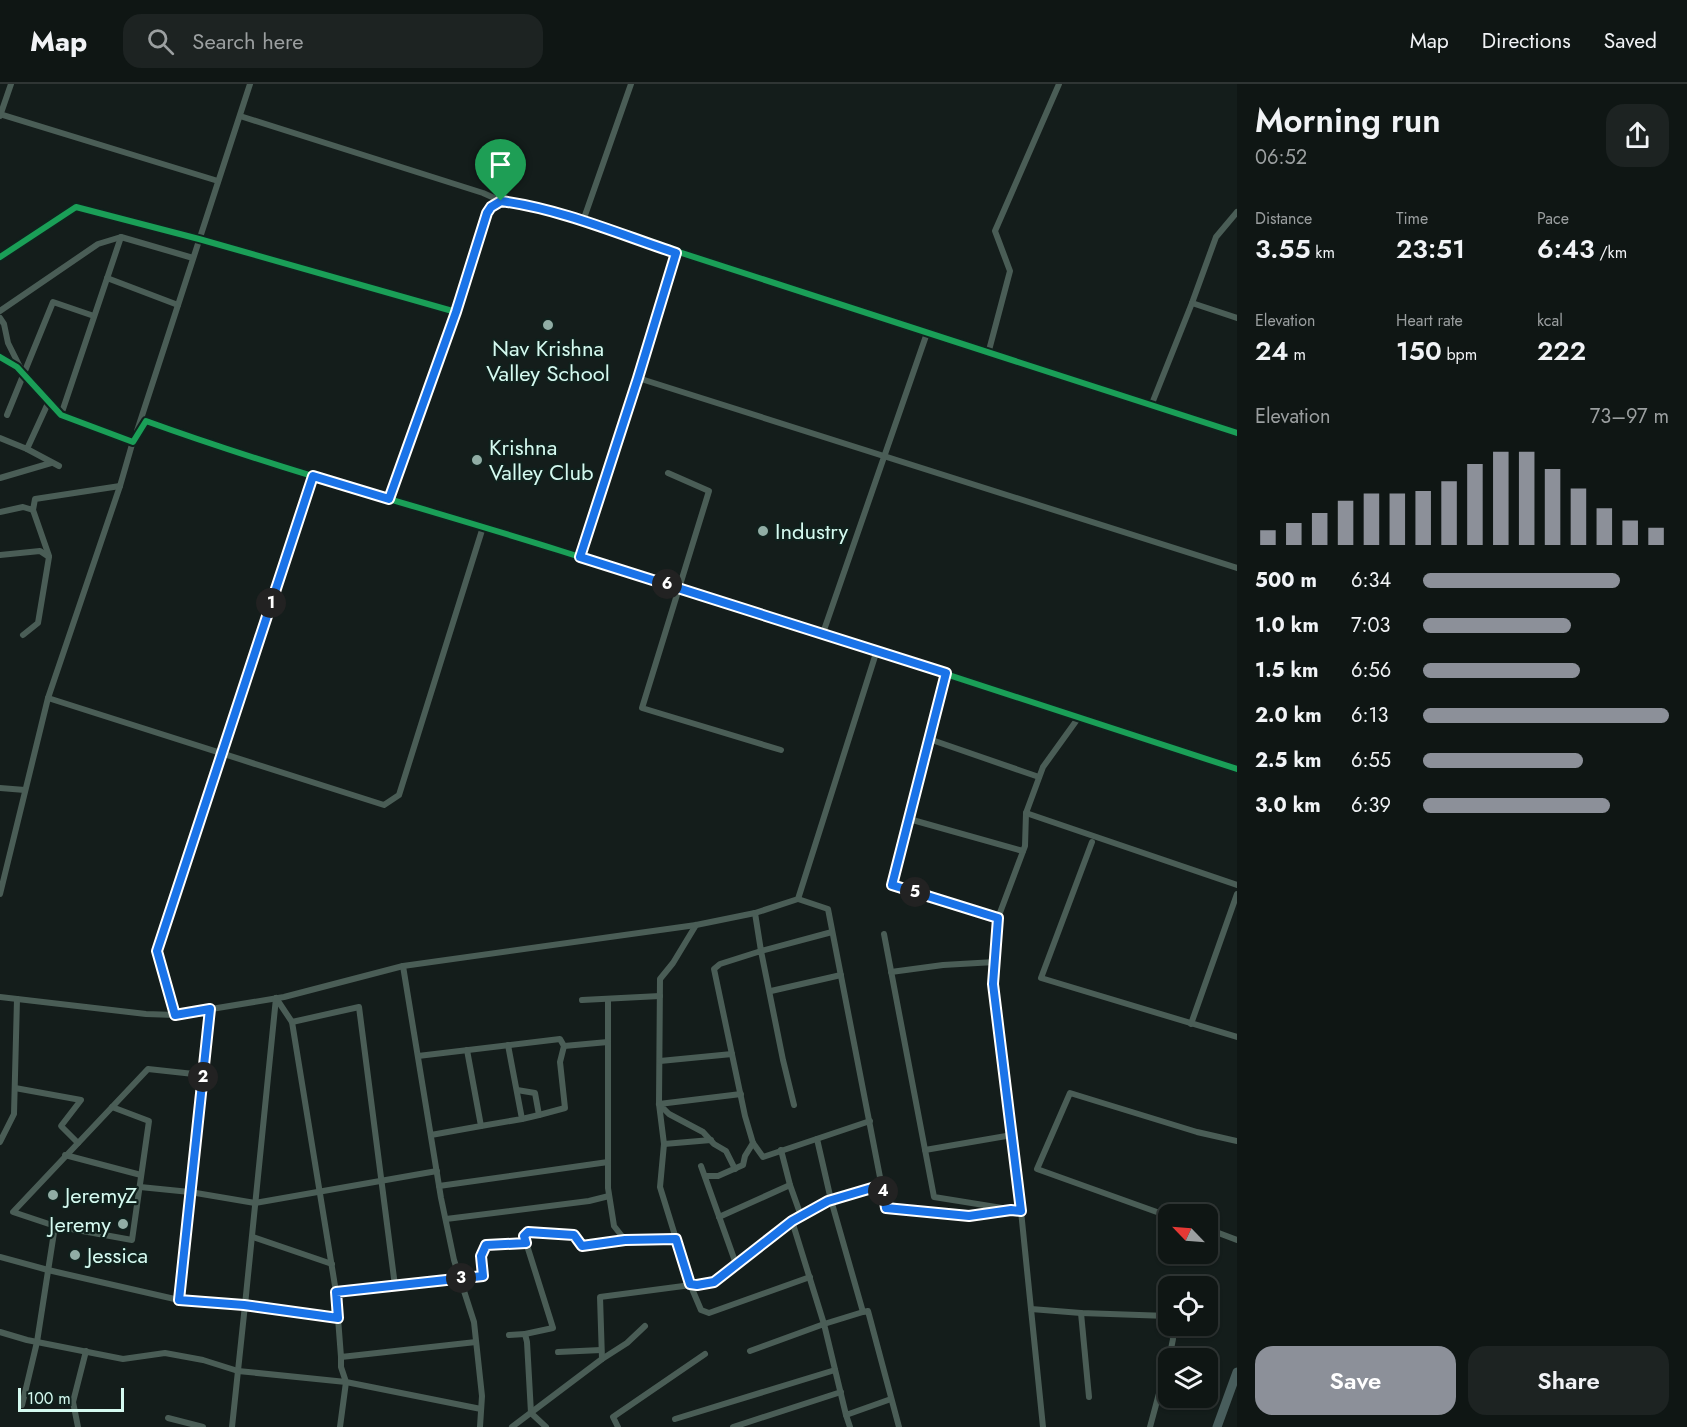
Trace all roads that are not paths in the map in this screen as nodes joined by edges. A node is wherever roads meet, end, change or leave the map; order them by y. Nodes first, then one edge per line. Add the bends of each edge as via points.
1 (11, 84) edge
2 (250, 84) edge
3 (631, 84) edge
4 (1059, 84) edge
5 (0, 115) edge
6 (240, 116) junction
7 (219, 181) junction
8 (501, 201) junction
9 (1237, 212) edge
10 (583, 221) junction
11 (121, 237) junction
12 (200, 239) junction
13 (676, 253) junction
14 (0, 257) edge
15 (193, 258) junction
16 (107, 278) junction
17 (1192, 303) junction
18 (178, 305) junction
19 (0, 311) edge
20 (456, 312) junction
21 (94, 316) junction
22 (0, 318) edge
23 (1237, 318) edge
24 (927, 333) junction
25 (988, 354) junction
26 (0, 357) edge
27 (22, 372) junction
28 (638, 378) junction
29 (49, 401) junction
30 (1151, 406) junction
31 (7, 415) dead end
32 (61, 415) junction
33 (1237, 434) edge
34 (0, 438) edge
35 (133, 442) junction
36 (27, 449) junction
37 (886, 456) junction
38 (51, 463) junction
39 (59, 466) dead end
40 (668, 472) dead end
41 (313, 476) junction
42 (0, 478) edge
43 (120, 486) junction
44 (389, 499) junction
45 (33, 510) junction
46 (0, 512) edge
47 (483, 526) junction
48 (0, 555) edge
49 (50, 556) junction
50 (580, 557) junction
51 (1237, 568) edge
52 (680, 588) junction
53 (823, 633) junction
54 (23, 634) dead end
55 (877, 650) junction
56 (946, 673) junction
57 (48, 698) junction
58 (1079, 717) junction
59 (929, 740) junction
60 (781, 750) dead end
61 (222, 753) junction
62 (1237, 769) edge
63 (1039, 777) junction
64 (0, 788) edge
65 (25, 790) junction
66 (1026, 813) junction
67 (909, 819) junction
68 (1092, 842) dead end
69 (1023, 851) junction
70 (1237, 885) edge
71 (0, 894) edge
72 (1237, 894) edge
73 (798, 899) junction
74 (755, 913) junction
75 (998, 918) junction
76 (696, 925) junction
77 (832, 932) junction
78 (884, 934) dead end
79 (761, 951) junction
80 (995, 962) junction
81 (403, 966) junction
82 (891, 972) junction
83 (841, 975) junction
84 (771, 992) junction
85 (660, 996) junction
86 (0, 997) edge
87 (276, 998) junction
88 (17, 999) junction
89 (582, 1000) dead end
90 (608, 1000) junction
91 (210, 1009) junction
92 (175, 1015) junction
93 (292, 1022) junction
94 (1191, 1024) junction
95 (1237, 1037) edge
96 (608, 1042) junction
97 (508, 1045) junction
98 (564, 1046) junction
99 (467, 1050) junction
100 (732, 1054) junction
101 (418, 1056) junction
102 (660, 1061) junction
103 (203, 1075) junction
104 (15, 1088) junction
105 (517, 1090) junction
106 (741, 1094) junction
107 (659, 1104) junction
108 (794, 1105) dead end
109 (112, 1107) junction
110 (539, 1115) junction
111 (522, 1119) junction
112 (870, 1121) junction
113 (481, 1126) junction
114 (3, 1127) edge
115 (431, 1135) junction
116 (1012, 1135) junction
117 (817, 1139) junction
118 (711, 1140) junction
119 (1237, 1140) edge
120 (0, 1142) edge
121 (78, 1143) junction
122 (753, 1143) junction
123 (664, 1144) junction
124 (781, 1150) junction
125 (925, 1150) junction
126 (65, 1155) junction
127 (608, 1162) junction
128 (701, 1166) dead end
129 (735, 1169) junction
130 (437, 1171) junction
131 (141, 1175) junction
132 (705, 1176) junction
133 (382, 1181) junction
134 (790, 1185) junction
135 (882, 1185) junction
136 (439, 1186) junction
137 (140, 1187) junction
138 (190, 1192) junction
139 (320, 1192) junction
140 (609, 1196) junction
141 (831, 1200) junction
142 (255, 1203) junction
143 (1011, 1210) junction
144 (1021, 1211) junction
145 (1158, 1211) edge
146 (801, 1216) junction
147 (719, 1217) junction
148 (446, 1219) junction
149 (792, 1221) junction
150 (55, 1226) junction
151 (1218, 1233) edge
152 (253, 1237) junction
153 (676, 1239) junction
154 (625, 1240) junction
155 (1237, 1240) edge
156 (526, 1243) junction
157 (0, 1257) edge
158 (332, 1264) junction
159 (736, 1264) junction
160 (48, 1270) junction
161 (810, 1277) junction
162 (460, 1278) junction
163 (690, 1284) junction
164 (395, 1286) junction
165 (336, 1292) junction
166 (179, 1300) junction
167 (244, 1305) junction
168 (1031, 1309) junction
169 (863, 1312) junction
170 (1081, 1313) junction
171 (1158, 1316) edge
172 (338, 1318) junction
173 (824, 1324) junction
174 (645, 1326) dead end
175 (0, 1332) edge
176 (525, 1334) junction
177 (509, 1335) dead end
178 (37, 1342) junction
179 (476, 1342) junction
180 (602, 1350) junction
181 (86, 1351) junction
182 (750, 1351) dead end
183 (558, 1352) dead end
184 (705, 1354) dead end
185 (340, 1357) junction
186 (602, 1359) junction
187 (835, 1370) junction
188 (238, 1371) junction
189 (1237, 1372) edge
190 (346, 1382) junction
191 (841, 1392) junction
192 (1233, 1395) edge
193 (1089, 1397) dead end
194 (1158, 1399) edge
195 (891, 1400) junction
196 (22, 1406) dead end
197 (481, 1409) junction
198 (531, 1413) junction
199 (846, 1415) junction
200 (168, 1418) dead end
201 (675, 1419) dead end
202 (78, 1427) edge
203 (203, 1427) edge
204 (232, 1427) edge
205 (340, 1427) edge
206 (480, 1427) edge
207 (512, 1427) edge
208 (546, 1427) edge
209 (618, 1427) edge
210 (733, 1427) edge
211 (850, 1427) edge
212 (899, 1427) edge
213 (1043, 1427) edge
214 (1150, 1427) edge
215 (1217, 1427) edge

1 - 5 street
2 - 6 street
3 - 10 street
4 - 25 street via 996,231 1010,271
5 - 7 street
6 - 7 street
6 - 8 street
7 - 12 street
8 - 10 street
8 - 20 street via 487,213
9 - 17 street via 1216,237
10 - 13 street
11 - 15 street
11 - 16 street
11 - 19 street via 98,244
12 - 14 street via 76,207
12 - 15 street
12 - 20 street
13 - 24 street
13 - 28 street
15 - 18 street
16 - 18 street
16 - 21 street
17 - 23 street
17 - 30 street
18 - 35 street
20 - 44 street
21 - 27 street via 53,302
21 - 32 street
22 - 27 street
24 - 25 street
24 - 37 street
25 - 30 street
26 - 27 street
27 - 29 street
27 - 31 street
28 - 37 street
28 - 50 street
29 - 32 street
29 - 36 street
30 - 33 street
32 - 35 street
34 - 36 street
35 - 41 street via 146,421
35 - 43 street
36 - 38 street
37 - 51 street
37 - 53 street
38 - 39 street
38 - 42 street
40 - 52 street via 709,491
41 - 44 street
41 - 61 street
43 - 45 street via 35,499
43 - 57 street
44 - 47 street
45 - 46 street via 23,507
45 - 49 street
47 - 50 street
47 - 61 street via 399,795 384,805
48 - 49 street via 40,551
49 - 54 street via 38,623
50 - 52 street
52 - 53 street
52 - 60 street via 642,708
53 - 55 street
55 - 56 street
55 - 73 street
56 - 58 street
56 - 59 street
57 - 61 street
57 - 65 street
58 - 62 street
58 - 63 street
59 - 63 street
59 - 67 street
61 - 92 street via 157,951
63 - 66 street
64 - 65 street
65 - 71 street
66 - 69 street
66 - 70 street
67 - 69 street
67 - 75 street via 892,885
68 - 94 street via 1041,978
69 - 75 street
72 - 94 street
73 - 74 street
73 - 77 street via 828,909
74 - 76 street
74 - 79 street
75 - 80 street
76 - 81 street
76 - 85 street via 660,979
77 - 79 street
77 - 83 street
78 - 82 street
79 - 84 street
79 - 100 street via 714,969
80 - 82 street
80 - 116 street via 993,984
81 - 87 street
81 - 101 street
82 - 125 street
83 - 84 street
83 - 112 street
84 - 108 street
85 - 90 street
85 - 102 street
86 - 88 street
87 - 91 street
87 - 93 street
87 - 142 street
88 - 92 street
88 - 104 street
89 - 90 street
90 - 96 street
91 - 92 street
91 - 103 street
93 - 133 street via 359,1007
93 - 139 street
94 - 95 street
96 - 98 street
96 - 127 street
97 - 98 street via 560,1039
97 - 99 street
97 - 105 street
98 - 110 street via 560,1062 565,1108
99 - 101 street
99 - 113 street
100 - 102 street
100 - 106 street
101 - 115 street
102 - 107 street
103 - 109 street via 148,1069
103 - 138 street
104 - 114 street via 14,1114
104 - 121 street via 81,1100 61,1126
105 - 110 street via 535,1093
105 - 111 street
106 - 107 street
106 - 122 street
107 - 118 street
107 - 123 street
109 - 121 street
109 - 131 street via 149,1121
110 - 111 street
111 - 113 street
112 - 117 street
112 - 135 street
113 - 115 street
114 - 120 street
115 - 130 street
116 - 125 street
116 - 144 street
117 - 124 street
117 - 141 street
118 - 123 street
118 - 129 street via 726,1151
119 - 145 street via 1197,1132 1070,1093 1037,1169
121 - 126 street
122 - 124 street via 763,1157
122 - 129 street via 743,1165
123 - 153 street via 660,1186
124 - 134 street
125 - 143 street via 934,1197
126 - 131 street
126 - 150 street via 13,1212
127 - 136 street
127 - 140 street
128 - 132 street
129 - 132 street
130 - 133 street
130 - 136 street
131 - 137 street
132 - 147 street
133 - 139 street
133 - 164 street
134 - 146 street
134 - 147 street
135 - 141 street
135 - 143 street via 886,1208 969,1216
136 - 148 street
137 - 138 street
137 - 150 street via 132,1240
138 - 142 street
138 - 166 street
139 - 142 street
139 - 158 street
140 - 148 street
140 - 154 street via 614,1226
141 - 146 street
141 - 169 street
142 - 152 street
143 - 144 street
144 - 168 street
146 - 149 street
147 - 159 street
148 - 162 street
149 - 159 street
149 - 161 street
150 - 160 street
151 - 155 street
152 - 158 street
152 - 167 street
153 - 154 street
153 - 163 street
154 - 156 street via 582,1246 574,1235 528,1232 524,1236
156 - 162 street via 486,1245 481,1256 483,1276
156 - 176 street via 553,1328
157 - 160 street
158 - 165 street
159 - 163 street via 714,1282
160 - 166 street
160 - 178 street
161 - 163 street via 709,1313 701,1310
161 - 173 street
162 - 164 street
162 - 179 street
163 - 180 street via 600,1297
164 - 165 street
165 - 172 street
166 - 167 street
167 - 172 street
167 - 188 street
168 - 170 street
168 - 213 street
169 - 173 street
169 - 195 street via 868,1311
170 - 171 street
170 - 193 street
172 - 185 street
173 - 182 street
173 - 187 street
174 - 186 street
175 - 178 street
176 - 177 street
176 - 198 street
178 - 181 street
178 - 196 street
179 - 185 street
179 - 197 street
180 - 183 street
180 - 186 street
181 - 188 street via 123,1359 165,1353
181 - 202 street via 73,1402
184 - 209 street via 613,1417
185 - 190 street
186 - 198 street
187 - 191 street
187 - 201 street
188 - 190 street
188 - 204 street
189 - 192 main road
190 - 197 street
190 - 205 street
191 - 199 street
191 - 210 street
192 - 215 main road
194 - 214 street
195 - 199 street
195 - 212 street
197 - 206 street
198 - 207 street
198 - 208 street
199 - 211 street
200 - 203 street

